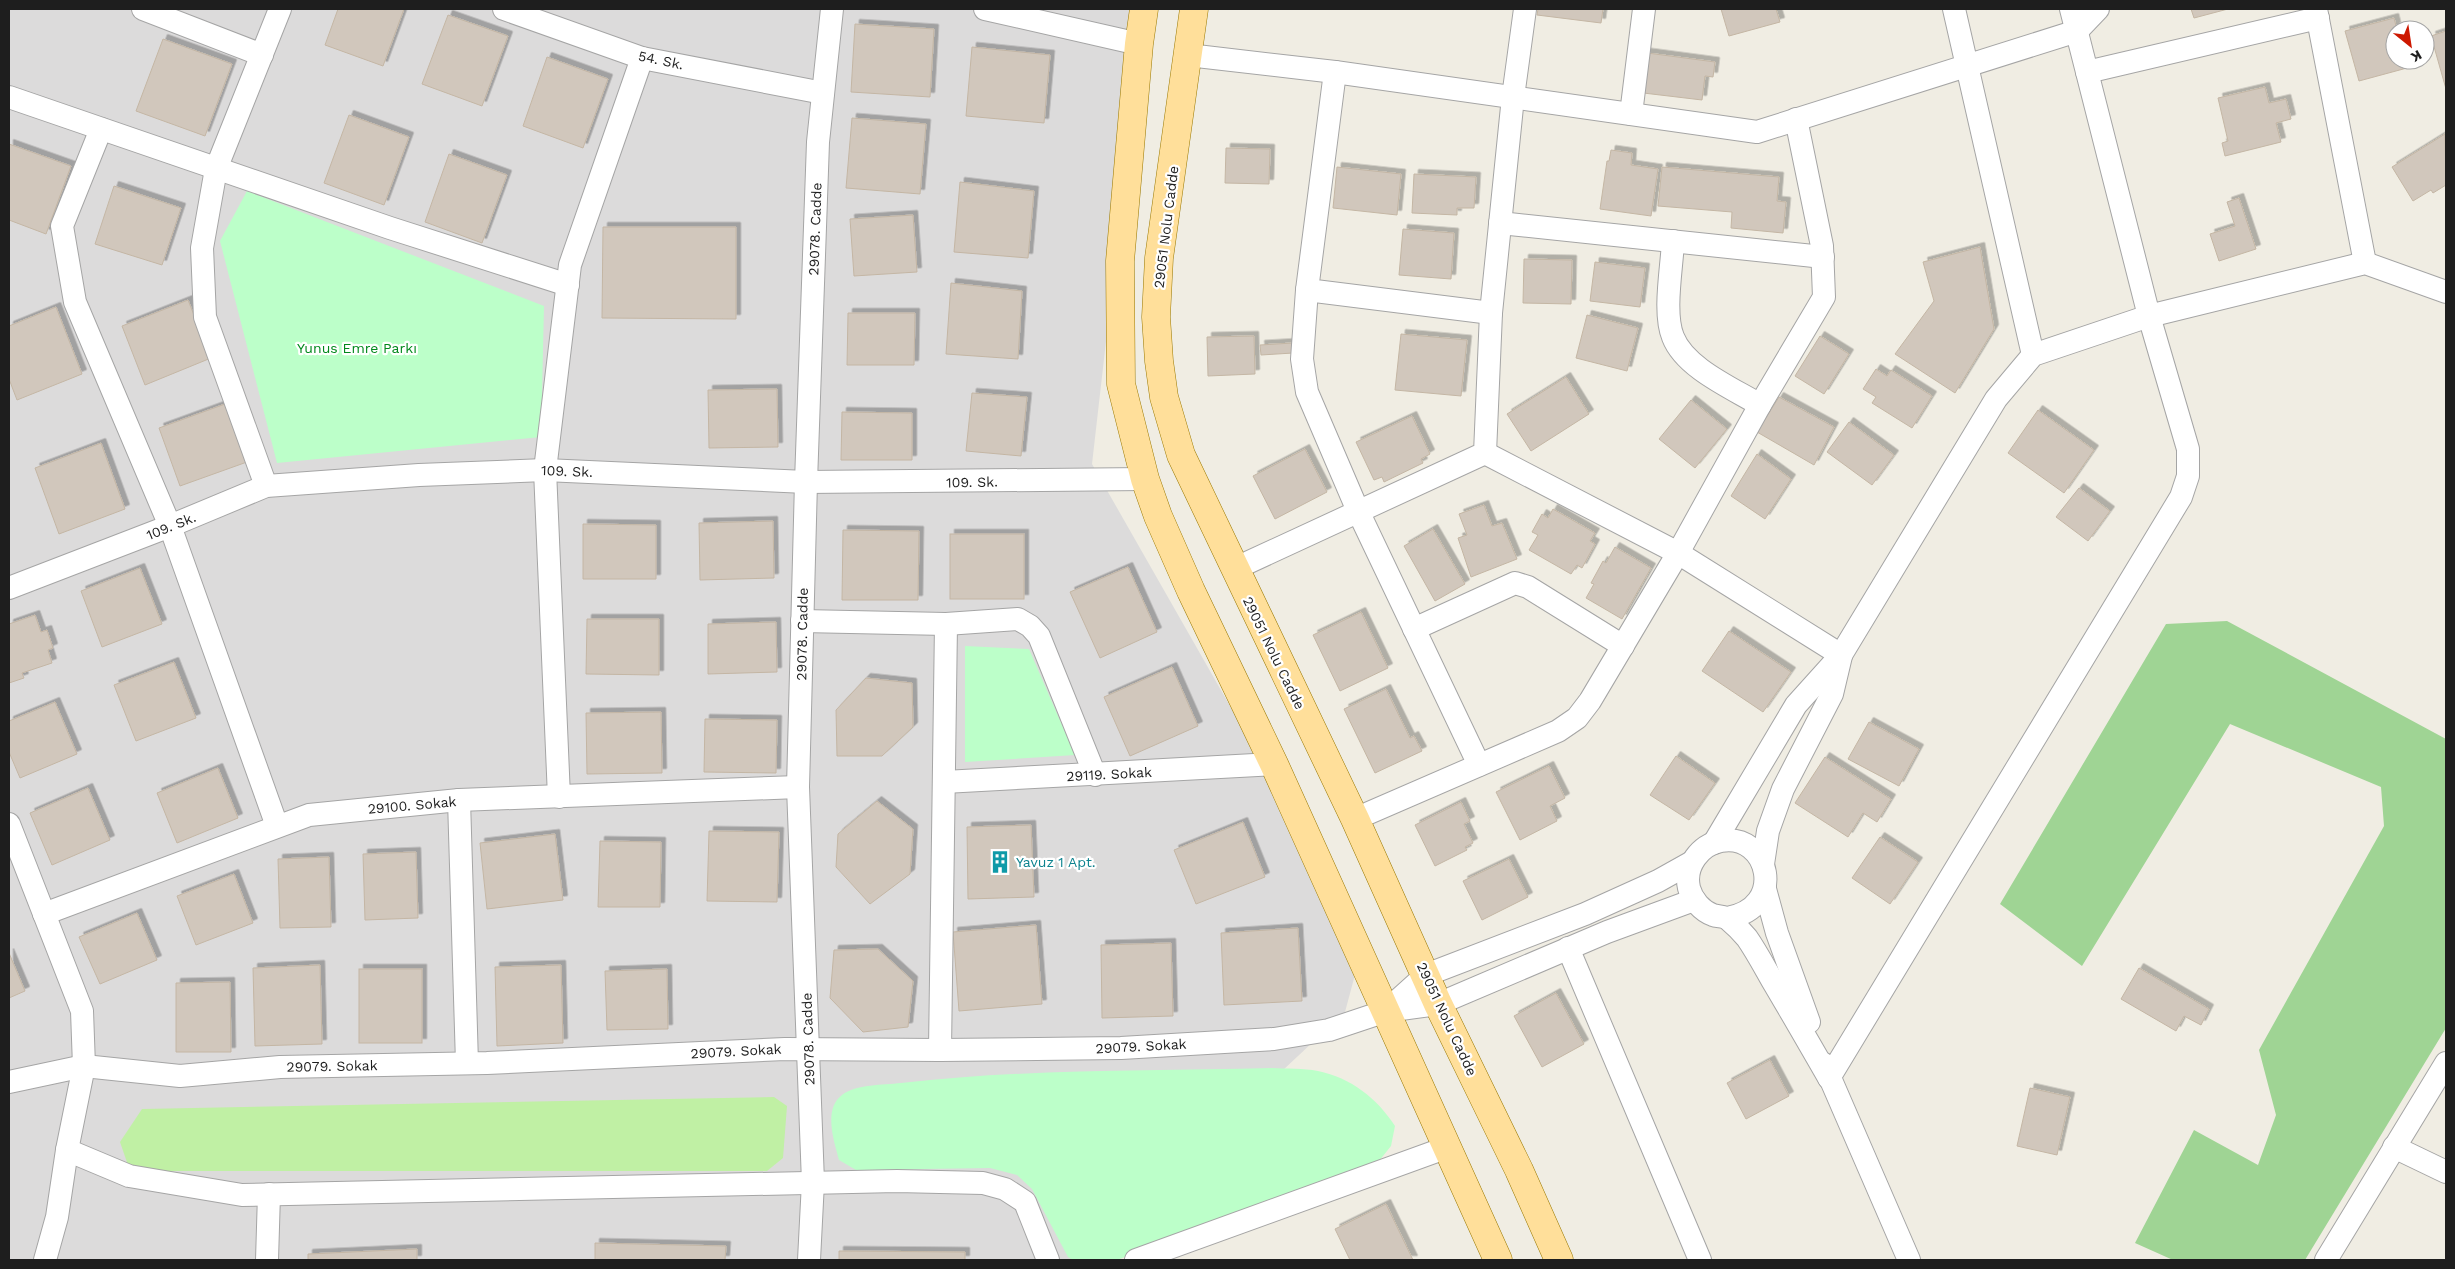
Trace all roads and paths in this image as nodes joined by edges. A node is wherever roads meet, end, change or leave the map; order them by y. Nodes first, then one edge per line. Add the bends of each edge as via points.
1 (143, 9) edge
2 (280, 9) edge
3 (504, 9) edge
4 (832, 9) edge
5 (985, 9) edge
6 (1144, 9) edge
7 (1194, 9) edge
8 (1525, 9) edge
9 (1644, 9) edge
10 (1954, 9) edge
11 (2072, 9) edge
12 (2098, 9) edge
13 (2317, 13) edge
14 (2077, 31) junction
15 (1139, 44) junction
16 (262, 55) junction
17 (1188, 55) junction
18 (642, 58) junction
19 (1968, 64) junction
20 (1335, 72) junction
21 (2088, 72) junction
22 (823, 92) junction
23 (9, 97) edge
24 (1513, 97) junction
25 (1631, 114) junction
26 (1796, 119) junction
27 (101, 129) junction
28 (216, 169) junction
29 (1500, 223) junction
30 (1674, 241) junction
31 (1823, 257) junction
32 (2365, 263) junction
33 (568, 285) junction
34 (1307, 290) junction
35 (2446, 292) edge
36 (1490, 313) junction
37 (2149, 316) junction
38 (2033, 355) junction
39 (1760, 405) junction
40 (1485, 453) junction
41 (545, 470) junction
42 (1145, 479) junction
43 (806, 482) junction
44 (266, 486) junction
45 (1358, 511) junction
46 (170, 526) junction
47 (1678, 553) junction
48 (1234, 569) junction
49 (9, 588) edge
50 (802, 621) junction
51 (946, 624) junction
52 (1414, 629) junction
53 (1623, 646) junction
54 (1841, 655) junction
55 (1274, 764) junction
56 (1478, 765) junction
57 (1095, 775) junction
58 (944, 782) junction
59 (798, 787) junction
60 (560, 796) junction
61 (459, 800) junction
62 (1355, 819) junction
63 (9, 824) edge
64 (277, 826) junction
65 (1714, 843) junction
66 (1692, 862) junction
67 (1763, 864) junction
68 (1765, 889) junction
69 (1694, 900) junction
70 (44, 914) junction
71 (1726, 918) junction
72 (1568, 948) junction
73 (1426, 976) junction
74 (1438, 1004) junction
75 (1386, 1012) junction
76 (808, 1049) junction
77 (940, 1050) junction
78 (467, 1063) junction
79 (2446, 1063) edge
80 (84, 1066) junction
81 (1829, 1078) junction
82 (9, 1082) edge
83 (1448, 1147) junction
84 (2394, 1147) junction
85 (66, 1150) junction
86 (2446, 1172) edge
87 (812, 1182) junction
88 (269, 1194) junction
89 (2333, 1256) edge
90 (45, 1260) edge
91 (267, 1260) edge
92 (809, 1260) edge
93 (1048, 1260) edge
94 (1136, 1260) edge
95 (1498, 1260) edge
96 (1559, 1260) edge
97 (1700, 1260) edge
98 (1909, 1260) edge

1 - 16 street
2 - 16 street
3 - 18 street, 54. Sk.
4 - 22 street, 29078. Cadde
5 - 15 street
6 - 15 main road
7 - 17 main road, 29051 Nolu Cadde
8 - 24 street
9 - 25 street
10 - 19 street
11 - 14 street
12 - 14 street
13 - 21 street
13 - 32 street
14 - 19 street
14 - 21 street
15 - 42 main road via 1120,261 1121,384
16 - 28 street
17 - 20 street
17 - 48 main road, 29051 Nolu Cadde via 1159,258 1156,317 1159,361 1164,397 1181,455
18 - 22 street, 54. Sk.
18 - 33 street via 570,266
19 - 26 street
19 - 38 street
20 - 24 street
20 - 34 street
21 - 37 street
22 - 43 street, 29078. Cadde via 818,142
23 - 27 street
24 - 25 street
24 - 29 street
25 - 26 street via 1757,132
26 - 31 street
27 - 28 street
27 - 46 street via 62,226 75,302
28 - 33 street
28 - 44 street via 202,248 205,317
29 - 30 street
29 - 36 street
30 - 31 street
30 - 39 street via 1669,312 1672,336 1692,364
31 - 39 street via 1824,297
32 - 35 street
32 - 37 street
33 - 41 street
34 - 36 street
34 - 45 street via 1302,359 1306,392
36 - 40 street
37 - 38 street
37 - 81 street via 2188,449 2188,476 2182,497
38 - 54 street via 1996,399
39 - 47 street
40 - 45 street
40 - 47 street
41 - 43 street, 109. Sk.
41 - 44 street, 109. Sk.
41 - 60 street
42 - 43 street, 109. Sk.
42 - 55 main road via 1187,582
43 - 50 street, 29078. Cadde
44 - 46 street, 109. Sk.
45 - 48 street
45 - 52 street
46 - 49 street, 109. Sk.
46 - 64 street
47 - 53 street
47 - 54 street
48 - 62 main road, 29051 Nolu Cadde
50 - 51 street
50 - 59 street, 29078. Cadde
51 - 57 street via 1018,619 1030,626 1039,636
51 - 58 street
52 - 53 street via 1515,583 1528,587
52 - 56 street
53 - 56 street via 1577,718 1558,731
54 - 65 street via 1796,704
54 - 67 street via 1832,694 1783,789 1768,831
55 - 57 street, 29119. Sokak
55 - 75 main road
56 - 62 street
57 - 58 street, 29119. Sokak
58 - 77 street
59 - 60 street, 29100. Sokak
59 - 76 street, 29078. Cadde
60 - 61 street, 29100. Sokak
61 - 64 street, 29100. Sokak via 309,814
61 - 78 street
62 - 73 main road, 29051 Nolu Cadde
63 - 70 street
64 - 70 street, 29100. Sokak
65 - 66 street via 1699,852
65 - 67 street via 1735,841 1747,845
66 - 69 street via 1688,875
66 - 73 street via 1586,914
67 - 68 street
68 - 71 street via 1751,910
68 - 81 street via 1777,933
69 - 71 street via 1714,916
69 - 72 street, 29079. Sokak
70 - 80 street via 82,1011
71 - 81 street via 1746,938
72 - 74 street, 29079. Sokak
72 - 97 street
73 - 74 main road, 29051 Nolu Cadde
73 - 75 street
74 - 75 street, 29079. Sokak
74 - 96 main road, 29051 Nolu Cadde
75 - 77 street, 29079. Sokak via 1329,1030 1274,1039 1121,1048
75 - 83 main road
76 - 77 street, 29079. Sokak
76 - 78 street, 29079. Sokak
76 - 87 street, 29078. Cadde
78 - 80 street, 29079. Sokak via 280,1067 180,1076
79 - 84 street
80 - 82 street, 29079. Sokak
80 - 85 street
81 - 98 street
83 - 94 street
83 - 95 main road
84 - 86 street
84 - 89 street
85 - 88 street via 130,1176 242,1195
85 - 90 street via 57,1217
87 - 88 street
87 - 92 street, 29078. Cadde
87 - 93 street via 983,1183 1005,1189 1025,1202
88 - 91 street

